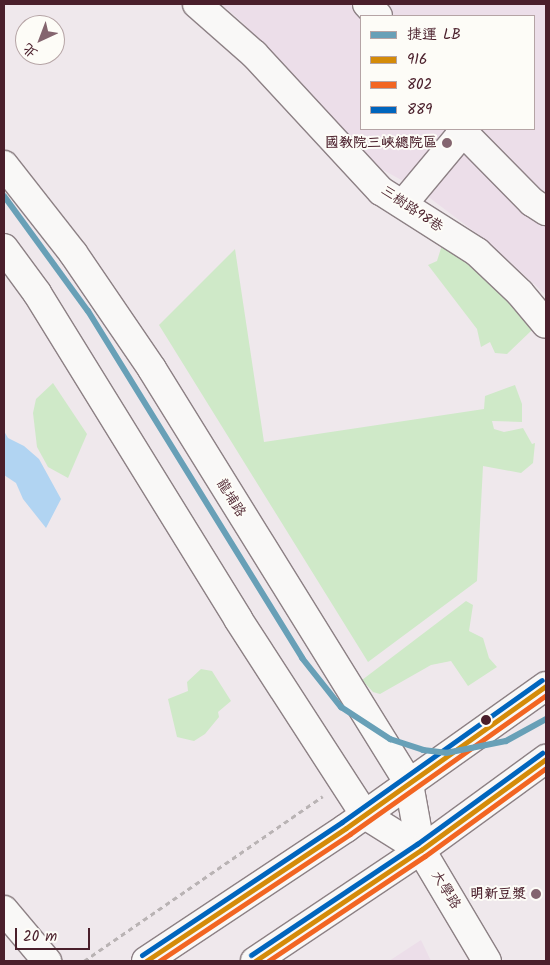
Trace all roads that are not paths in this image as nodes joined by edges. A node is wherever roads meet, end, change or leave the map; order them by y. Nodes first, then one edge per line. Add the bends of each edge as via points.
1 (197, 4) edge
2 (367, 4) edge
3 (377, 15) edge
4 (461, 130) edge
5 (4, 165) edge
6 (403, 204) junction
7 (546, 211) edge
8 (4, 248) edge
9 (546, 324) edge
10 (546, 686) edge
11 (546, 759) edge
12 (409, 784) junction
13 (365, 815) junction
14 (421, 850) junction
15 (4, 910) edge
16 (47, 961) edge
17 (146, 961) edge
18 (255, 961) edge
19 (486, 961) edge

1 - 6 street, 三樹路98巷 via 254,54 382,191
2 - 3 street
4 - 6 street
4 - 7 street via 532,202
5 - 12 street, 龍埔路 via 73,253 152,369
6 - 9 street, 三樹路98巷 via 477,252 520,293
8 - 13 street via 37,293 238,618
10 - 12 street
11 - 14 street
12 - 13 street
12 - 14 street, 龍埔路
13 - 14 street, 大學路
13 - 17 street
14 - 18 street
14 - 19 street, 大學路
15 - 16 street

